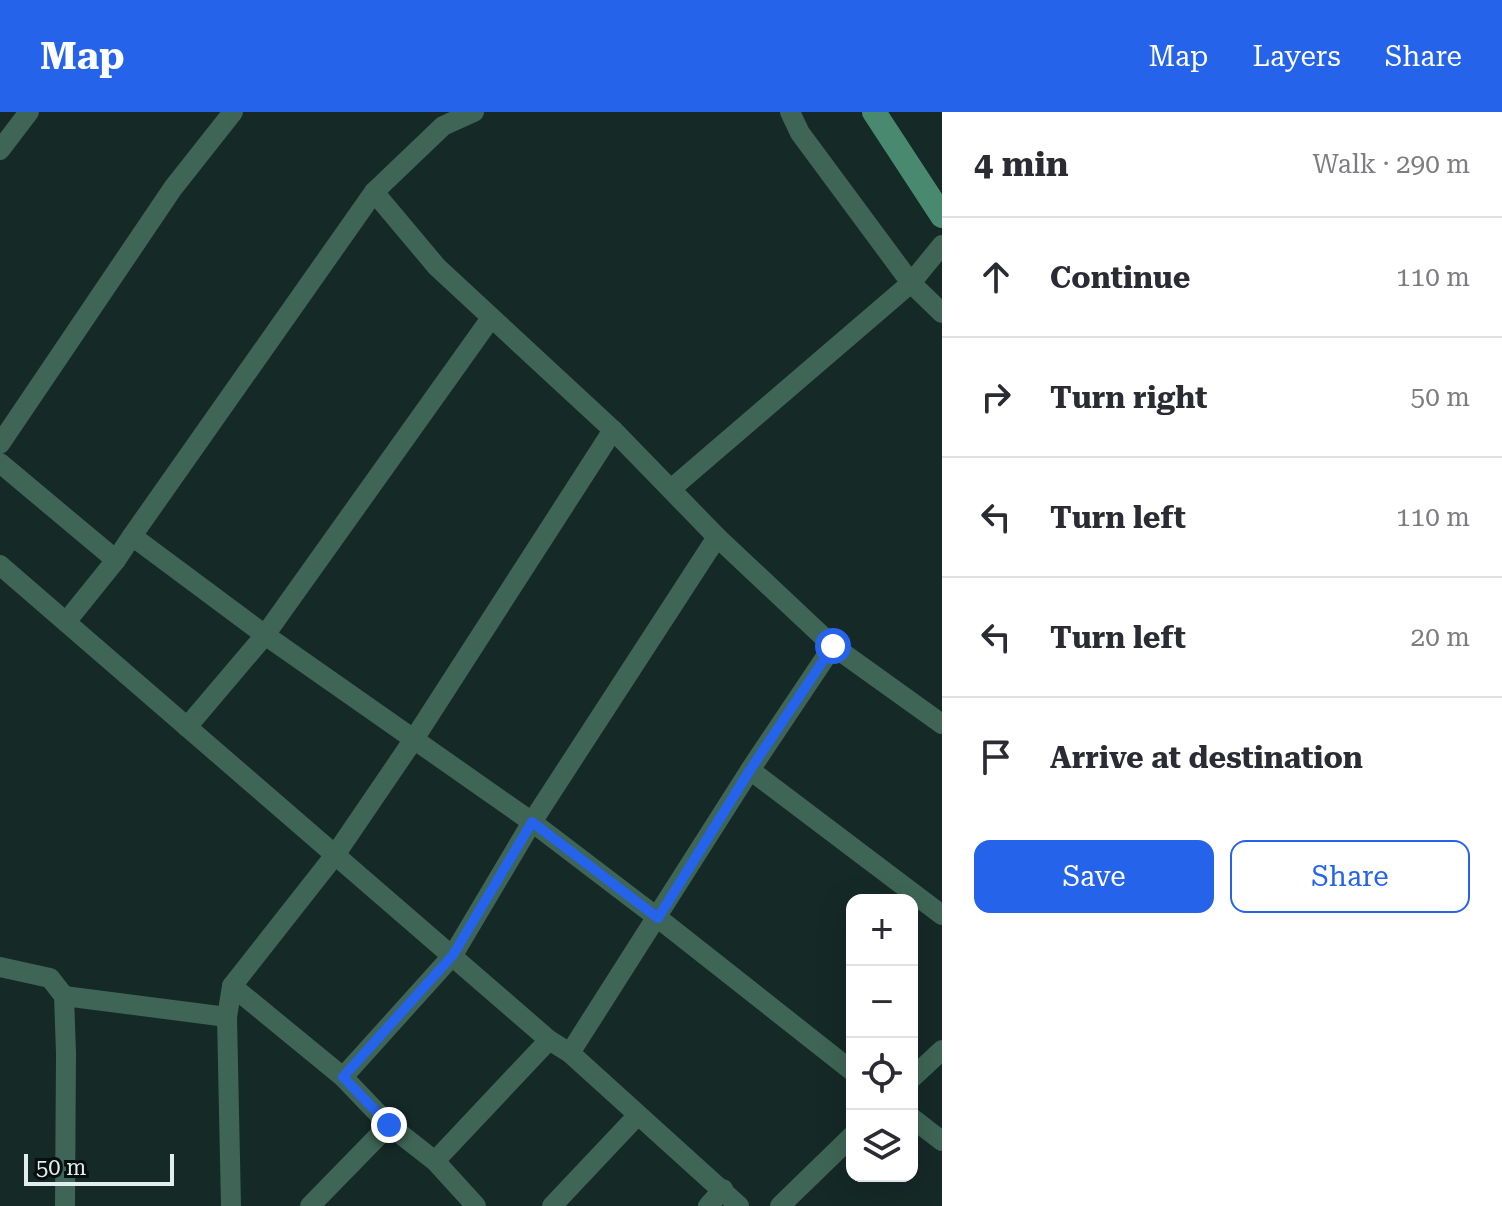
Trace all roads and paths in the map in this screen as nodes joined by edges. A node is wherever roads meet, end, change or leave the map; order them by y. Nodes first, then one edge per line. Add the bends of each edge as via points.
1 (29, 112) edge
2 (233, 112) edge
3 (474, 112) edge
4 (790, 112) edge
5 (874, 112) edge
6 (439, 119) edge
7 (0, 150) edge
8 (374, 192) junction
9 (942, 216) edge
10 (942, 245) edge
11 (911, 283) junction
12 (942, 313) edge
13 (491, 318) junction
14 (613, 430) junction
15 (0, 444) edge
16 (0, 463) edge
17 (671, 489) junction
18 (132, 536) junction
19 (717, 537) junction
20 (116, 560) junction
21 (0, 565) edge
22 (66, 622) junction
23 (265, 635) junction
24 (833, 646) junction
25 (942, 724) edge
26 (187, 727) junction
27 (414, 739) junction
28 (750, 770) junction
29 (532, 822) junction
30 (335, 855) junction
31 (942, 915) edge
32 (658, 918) junction
33 (453, 955) junction
34 (0, 967) edge
35 (232, 986) junction
36 (64, 996) junction
37 (227, 1017) junction
38 (549, 1040) junction
39 (942, 1050) edge
40 (570, 1053) junction
41 (846, 1066) edge
42 (918, 1072) edge
43 (343, 1077) junction
44 (637, 1116) junction
45 (918, 1123) edge
46 (389, 1125) junction
47 (942, 1141) edge
48 (846, 1142) edge
49 (435, 1161) junction
50 (723, 1189) junction
51 (65, 1206) edge
52 (231, 1206) edge
53 (310, 1206) edge
54 (476, 1206) edge
55 (552, 1206) edge
56 (708, 1206) edge
57 (739, 1206) edge
58 (780, 1206) edge

1 - 7 street
2 - 15 street via 173,188
3 - 6 street
4 - 11 street
5 - 9 street
6 - 8 street
8 - 13 street via 437,267
8 - 18 street
10 - 11 street
11 - 12 street
11 - 17 street
13 - 14 street
13 - 23 street
14 - 17 street
14 - 27 street
16 - 20 street
17 - 19 street
18 - 20 street
18 - 23 street
19 - 24 street
19 - 29 street
20 - 22 street
21 - 22 street
22 - 26 street
23 - 26 street
23 - 27 street
24 - 25 street
24 - 28 street
26 - 30 street
27 - 29 street
27 - 30 street
28 - 31 street
28 - 32 street
29 - 32 street
29 - 33 street
30 - 33 street
30 - 35 street
32 - 40 street
32 - 41 street
33 - 38 street
33 - 43 street
34 - 36 street via 50,978
35 - 37 street
35 - 43 street
36 - 37 street
36 - 51 street
37 - 52 street
38 - 40 street
38 - 49 street
39 - 42 street
40 - 44 street
43 - 46 street
44 - 50 street
44 - 55 street
45 - 47 street
46 - 49 street
46 - 53 street
48 - 58 street
49 - 54 street
50 - 56 street
50 - 57 street

